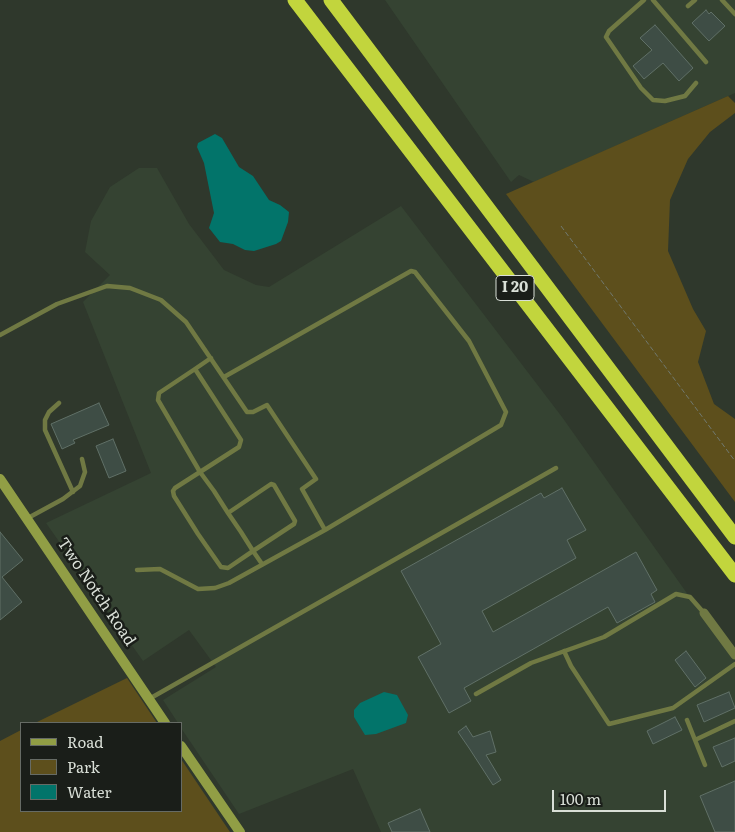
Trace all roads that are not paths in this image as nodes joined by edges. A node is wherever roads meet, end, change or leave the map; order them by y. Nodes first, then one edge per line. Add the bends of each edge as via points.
1 (295, 0) edge
2 (331, 0) edge
3 (644, 0) edge
4 (653, 0) edge
5 (695, 0) edge
6 (722, 0) edge
7 (688, 6) dead end
8 (735, 14) edge
9 (706, 62) dead end
10 (696, 83) dead end
11 (0, 335) edge
12 (211, 358) junction
13 (195, 369) junction
14 (224, 377) junction
15 (59, 403) dead end
16 (82, 459) dead end
17 (556, 468) dead end
18 (200, 472) junction
19 (0, 479) edge
20 (73, 492) junction
21 (228, 513) junction
22 (28, 518) junction
23 (325, 530) junction
24 (735, 537) edge
25 (253, 551) junction
26 (262, 564) junction
27 (137, 570) dead end
28 (735, 575) edge
29 (704, 613) joint
30 (564, 651) junction
31 (735, 655) edge
32 (735, 664) edge
33 (476, 694) dead end
34 (149, 699) junction
35 (687, 720) dead end
36 (735, 721) edge
37 (164, 722) edge
38 (695, 740) junction
39 (182, 747) edge
40 (705, 765) dead end
41 (240, 832) edge

1 - 28 highway, I 20
2 - 24 highway, I 20
3 - 10 lane via 606,37 652,100 665,101 685,96
4 - 9 lane
5 - 7 lane
6 - 8 lane
11 - 12 lane via 57,304 87,292 107,286 130,288 160,300 186,322
12 - 13 lane
12 - 14 lane
13 - 18 lane via 157,396
13 - 18 lane via 241,440 239,447
14 - 23 lane via 246,412 267,405 304,460 316,479 304,486 303,492
14 - 23 lane via 408,272 415,272 469,340 506,412 496,431
15 - 20 lane via 49,412 45,430
16 - 20 lane via 85,472 80,486
17 - 34 lane
18 - 21 lane
18 - 25 lane via 175,488 173,493 220,567 228,568
19 - 22 street, Two Notch Road
20 - 22 lane
21 - 25 lane
21 - 25 lane via 267,485 274,485 295,521
22 - 34 street, Two Notch Road
23 - 26 lane
25 - 26 lane
26 - 27 lane via 215,588 198,589 160,569
29 - 30 lane via 690,597 676,594 604,637
29 - 31 street
30 - 32 lane via 609,724 673,708
30 - 33 lane via 530,663
34 - 37 street, Two Notch Road
35 - 38 lane
36 - 38 lane
38 - 40 lane
39 - 41 street

